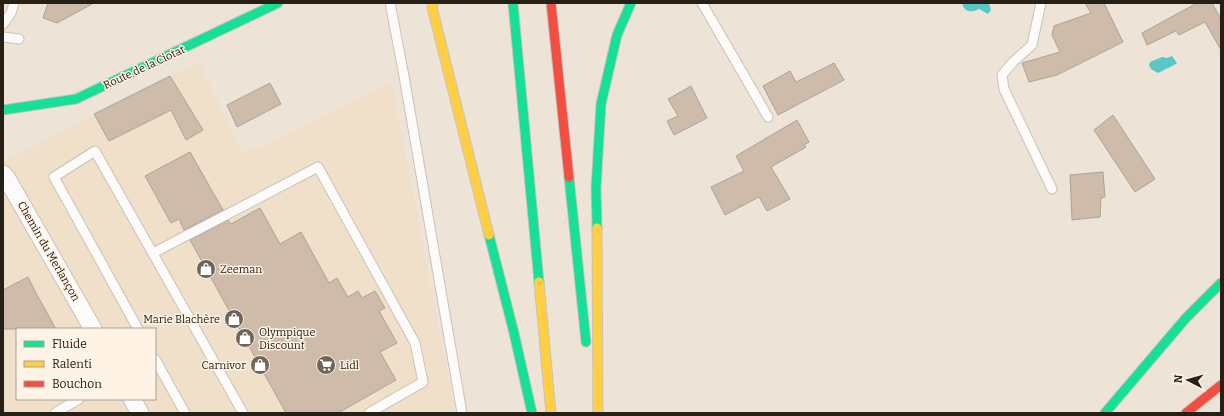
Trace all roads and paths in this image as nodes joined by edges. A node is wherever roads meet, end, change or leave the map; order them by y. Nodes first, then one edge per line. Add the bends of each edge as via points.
1 (14, 3) edge
2 (278, 3) edge
3 (390, 3) edge
4 (513, 3) edge
5 (551, 3) edge
6 (632, 3) edge
7 (702, 3) edge
8 (1041, 3) edge
9 (431, 4) edge
10 (3, 24) edge
11 (3, 37) edge
12 (19, 39) dead end
13 (3, 110) edge
14 (768, 117) dead end
15 (3, 174) edge
16 (1052, 189) dead end
17 (152, 253) junction
18 (1221, 283) edge
19 (92, 328) edge
20 (137, 328) edge
21 (587, 350) dead end
22 (156, 361) edge
23 (588, 366) dead end
24 (1221, 385) edge
25 (77, 400) edge
26 (133, 400) edge
27 (56, 413) edge
28 (140, 413) edge
29 (185, 413) edge
30 (243, 413) edge
31 (369, 413) edge
32 (462, 413) edge
33 (532, 413) edge
34 (551, 413) edge
35 (593, 413) edge
36 (598, 413) edge
37 (1105, 413) edge
38 (1186, 413) edge

1 - 10 lane
2 - 13 main road, Route de la Ciotat via 76,99
3 - 32 lane
4 - 34 main road
5 - 21 main road
6 - 36 main road via 617,35 601,104 596,188
7 - 14 lane
8 - 16 lane via 1032,45 1002,75 1004,89
9 - 33 main road
11 - 12 lane
15 - 19 street, Chemin du Merlançon
17 - 20 lane via 95,151 54,177
17 - 30 lane
17 - 31 lane via 318,168 415,343 422,382
18 - 37 main road via 1186,318
22 - 29 lane
23 - 35 main road
24 - 38 main road
25 - 27 lane
26 - 28 street

